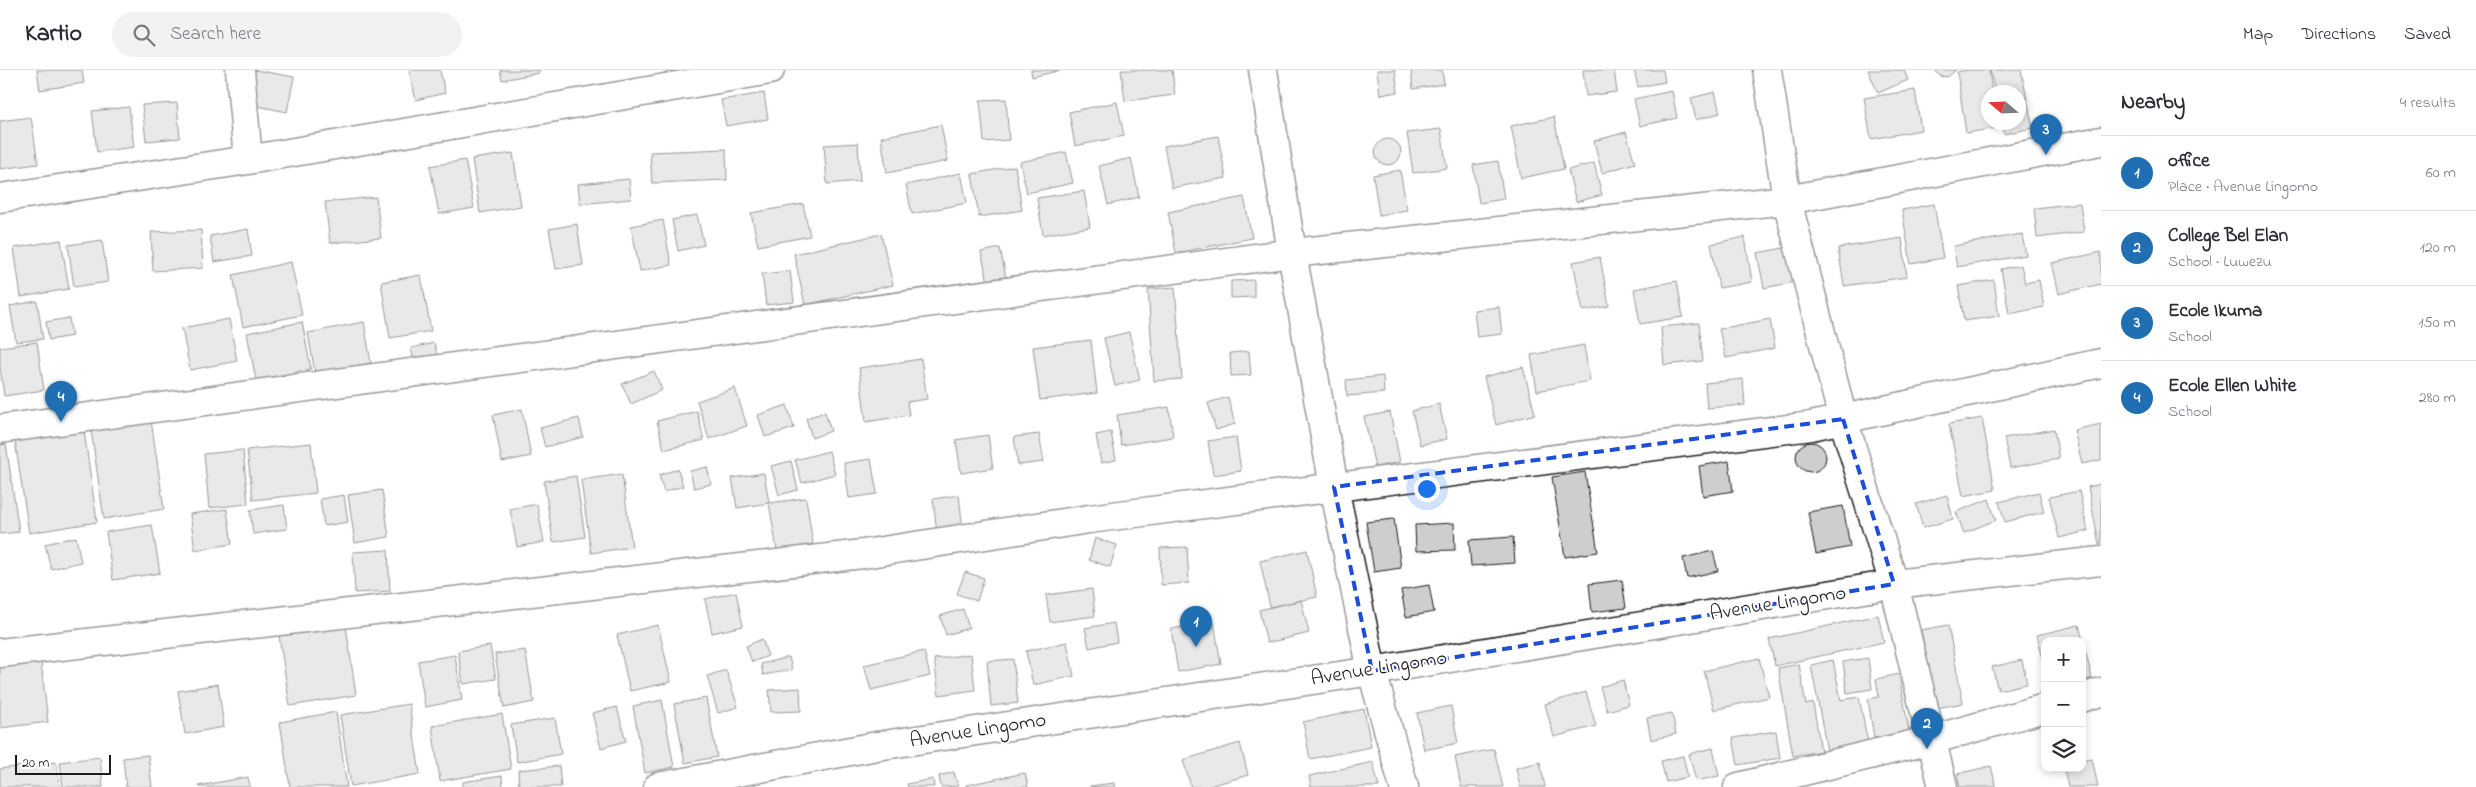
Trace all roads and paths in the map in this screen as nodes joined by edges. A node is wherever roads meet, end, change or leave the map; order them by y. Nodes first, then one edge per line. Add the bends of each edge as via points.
1 (240, 70) edge
2 (770, 70) edge
3 (1263, 70) edge
4 (1767, 70) edge
5 (2101, 141) edge
6 (248, 160) junction
7 (0, 198) edge
8 (1787, 200) junction
9 (1292, 253) junction
10 (2101, 363) edge
11 (1843, 419) junction
12 (0, 429) edge
13 (1334, 487) junction
14 (2101, 562) edge
15 (1894, 584) junction
16 (0, 653) edge
17 (1372, 671) junction
18 (2101, 692) edge
19 (2086, 697) edge
20 (2041, 709) edge
21 (1931, 740) junction
22 (658, 787) edge
23 (1404, 787) edge
24 (1738, 787) edge
25 (1944, 787) edge

1 - 6 street
2 - 6 street
3 - 9 street
4 - 8 street
5 - 8 street
6 - 7 street
8 - 9 street
8 - 11 street
9 - 12 street
9 - 13 street
10 - 11 street
11 - 13 street via 1811,426
11 - 15 street
13 - 16 street via 1089,519 863,554
13 - 17 street
14 - 15 street, Avenue Lingomo
15 - 17 street, Avenue Lingomo
15 - 21 street
17 - 22 street, Avenue Lingomo via 877,746
17 - 23 street
18 - 19 street
20 - 21 street
21 - 24 street
21 - 25 street

